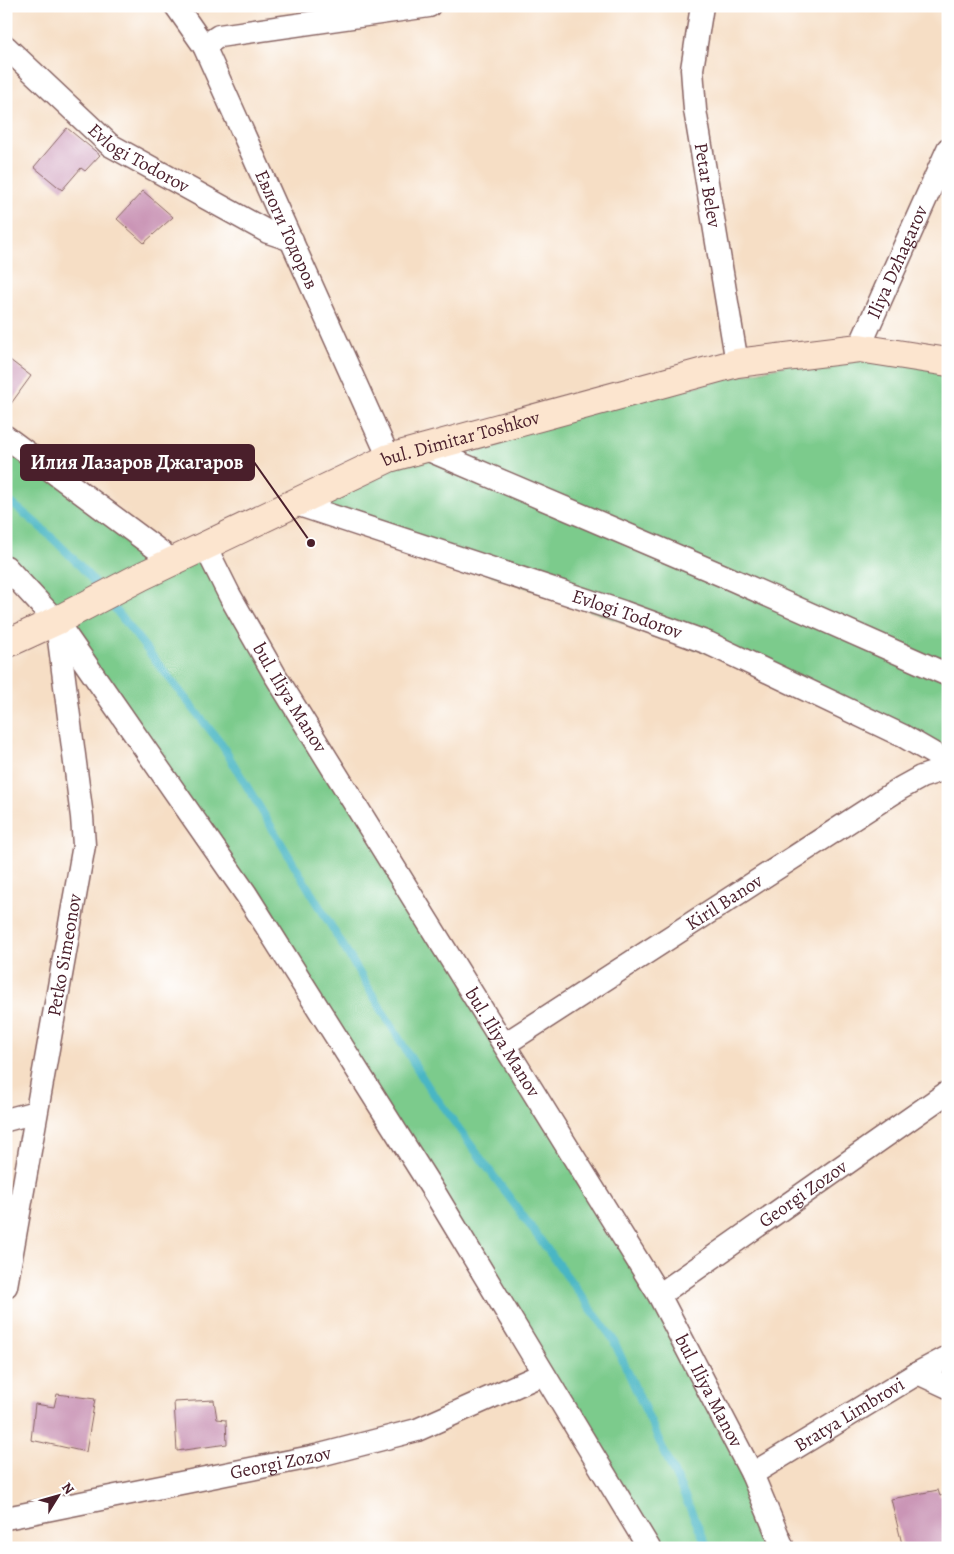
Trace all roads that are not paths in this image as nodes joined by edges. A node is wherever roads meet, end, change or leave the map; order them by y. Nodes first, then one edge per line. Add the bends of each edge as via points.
1 (176, 6) edge
2 (430, 6) edge
3 (702, 6) edge
4 (204, 46) junction
5 (6, 47) edge
6 (948, 149) edge
7 (292, 240) junction
8 (859, 348) junction
9 (948, 362) edge
10 (737, 363) junction
11 (6, 437) edge
12 (424, 448) junction
13 (389, 458) junction
14 (293, 503) junction
15 (205, 546) junction
16 (173, 561) junction
17 (6, 566) edge
18 (62, 617) junction
19 (6, 644) edge
20 (948, 675) edge
21 (948, 762) edge
22 (948, 768) edge
23 (505, 1044) junction
24 (948, 1092) edge
25 (36, 1112) junction
26 (6, 1120) edge
27 (6, 1286) edge
28 (660, 1295) junction
29 (948, 1357) edge
30 (918, 1373) junction
31 (543, 1374) junction
32 (948, 1387) edge
33 (752, 1474) junction
34 (6, 1518) edge
35 (649, 1548) edge
36 (783, 1548) edge

1 - 4 street, Евлоги Тодоров
2 - 4 street via 219,36
3 - 10 street, Petar Belev via 692,69 695,110
4 - 7 street, Евлоги Тодоров
5 - 7 street, Evlogi Todorov via 110,146 268,232
6 - 8 street, Iliya Dzhagarov
7 - 13 street, Евлоги Тодоров
8 - 9 street, bul. Dimitar Toshkov
8 - 10 street, bul. Dimitar Toshkov
10 - 12 street, bul. Dimitar Toshkov
11 - 16 street
12 - 13 street, bul. Dimitar Toshkov
12 - 20 street
13 - 14 street, bul. Dimitar Toshkov
14 - 15 street, bul. Dimitar Toshkov
14 - 21 street, Evlogi Todorov via 708,643 903,736
15 - 16 street, bul. Dimitar Toshkov
15 - 23 street, bul. Iliya Manov via 275,675
16 - 18 street, bul. Dimitar Toshkov
17 - 18 street
18 - 19 street, bul. Dimitar Toshkov
18 - 25 street, Petko Simeonov via 84,846
18 - 31 street via 246,894 436,1195
22 - 23 street, Kiril Banov via 900,788
23 - 28 street, bul. Iliya Manov
24 - 28 street, Georgi Zozov
25 - 26 street
25 - 27 street, Petko Simeonov
28 - 33 street, bul. Iliya Manov
29 - 30 street, Bratya Limbrovi
30 - 32 street
30 - 33 street, Bratya Limbrovi
31 - 34 street, Georgi Zozov via 417,1430 316,1456
31 - 35 street
33 - 36 street, bul. Iliya Manov

